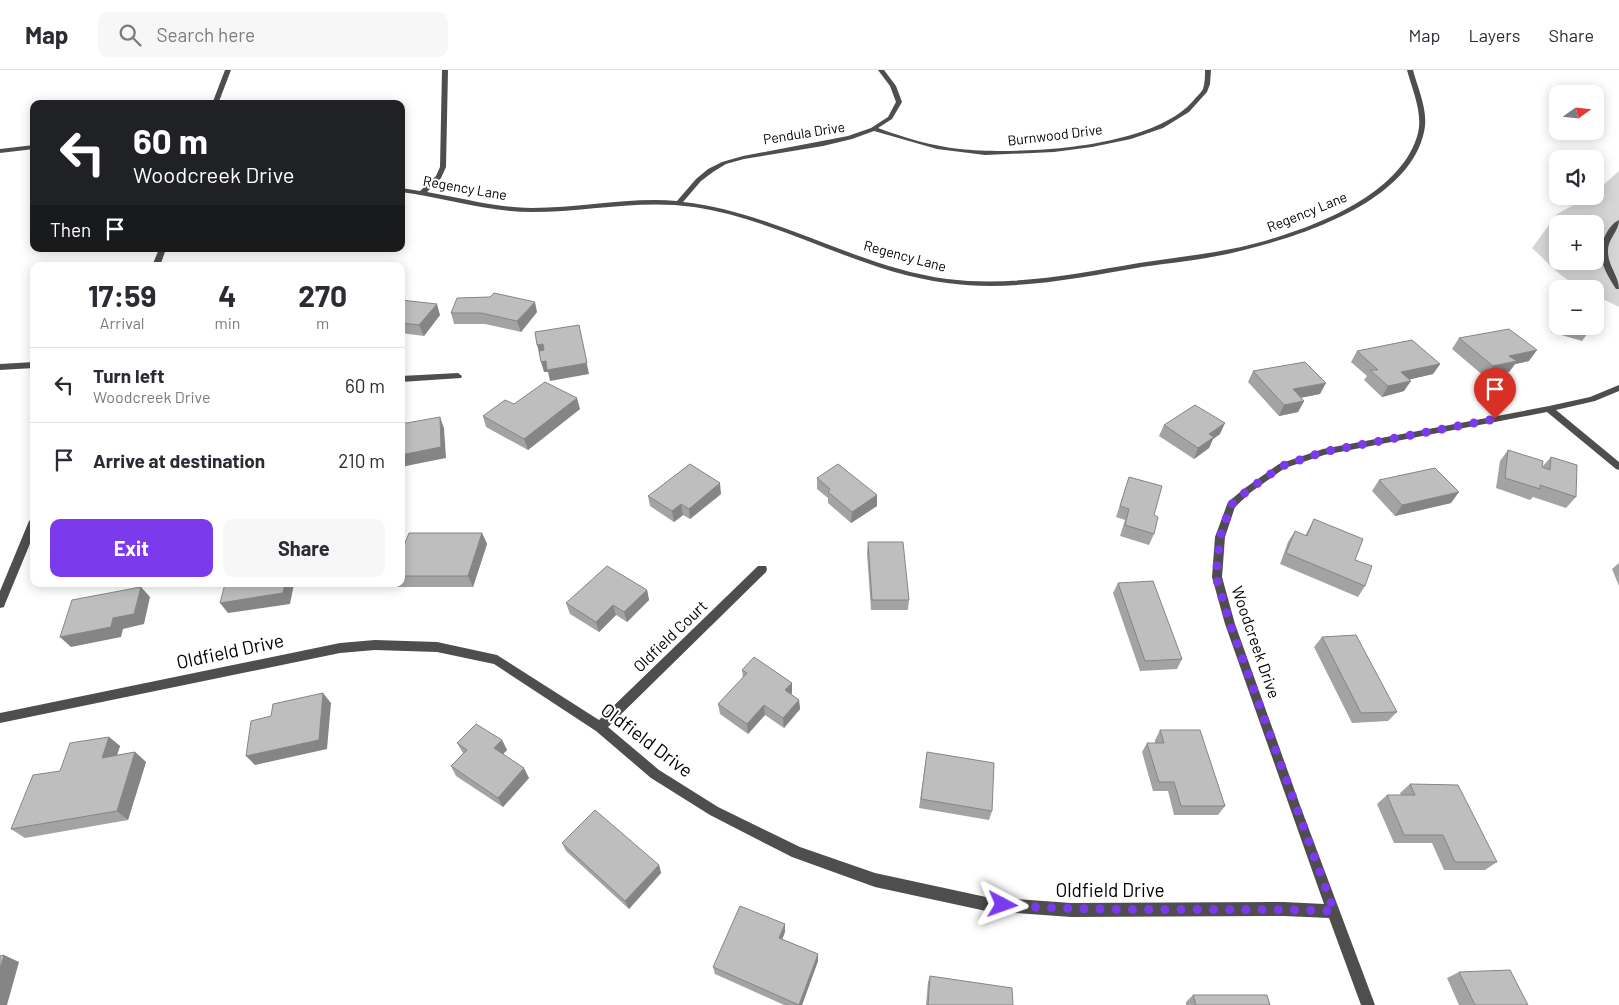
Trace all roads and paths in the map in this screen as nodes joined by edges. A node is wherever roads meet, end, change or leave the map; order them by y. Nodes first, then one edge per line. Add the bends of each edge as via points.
1 (228, 70) edge
2 (445, 70) edge
3 (881, 70) edge
4 (1208, 70) edge
5 (1410, 70) edge
6 (217, 100) edge
7 (874, 129) junction
8 (30, 147) edge
9 (0, 151) edge
10 (405, 191) edge
11 (422, 193) junction
12 (679, 203) junction
13 (1619, 222) edge
14 (1619, 286) edge
15 (30, 365) edge
16 (0, 366) edge
17 (458, 376) dead end
18 (405, 380) edge
19 (1619, 388) edge
20 (1549, 409) junction
21 (1619, 467) edge
22 (30, 531) edge
23 (762, 569) dead end
24 (0, 604) edge
25 (0, 718) edge
26 (600, 727) junction
27 (1334, 911) junction
28 (1368, 1005) edge

1 - 6 street
2 - 11 street via 443,167 439,176
3 - 7 street, Pendula Drive via 899,102 892,116
4 - 7 street, Burnwood Drive via 1204,92 1180,117 1131,137 1099,144 1017,154 984,153 930,146
5 - 12 street, Regency Lane via 1422,133 1404,166 1360,205 1272,241 1241,249 1039,282 975,284 919,276 744,217
7 - 12 street, Pendula Drive via 840,141 751,154 723,164 694,183
8 - 9 street
10 - 11 street, Regency Lane
11 - 12 street, Regency Lane via 511,209 633,202
13 - 14 street via 1603,244 1604,260
15 - 16 street
17 - 18 street
19 - 20 street, Woodcreek Drive via 1592,399
20 - 21 street
20 - 27 street, Woodcreek Drive via 1323,452 1282,466 1231,505 1220,537 1216,577
22 - 24 street
23 - 26 street, Oldfield Court
25 - 26 street, Oldfield Drive via 340,648 375,645 437,647 498,660
26 - 27 street, Oldfield Drive via 655,774 714,811 797,852 875,880 986,904 1052,909
27 - 28 street, Woodcreek Drive

